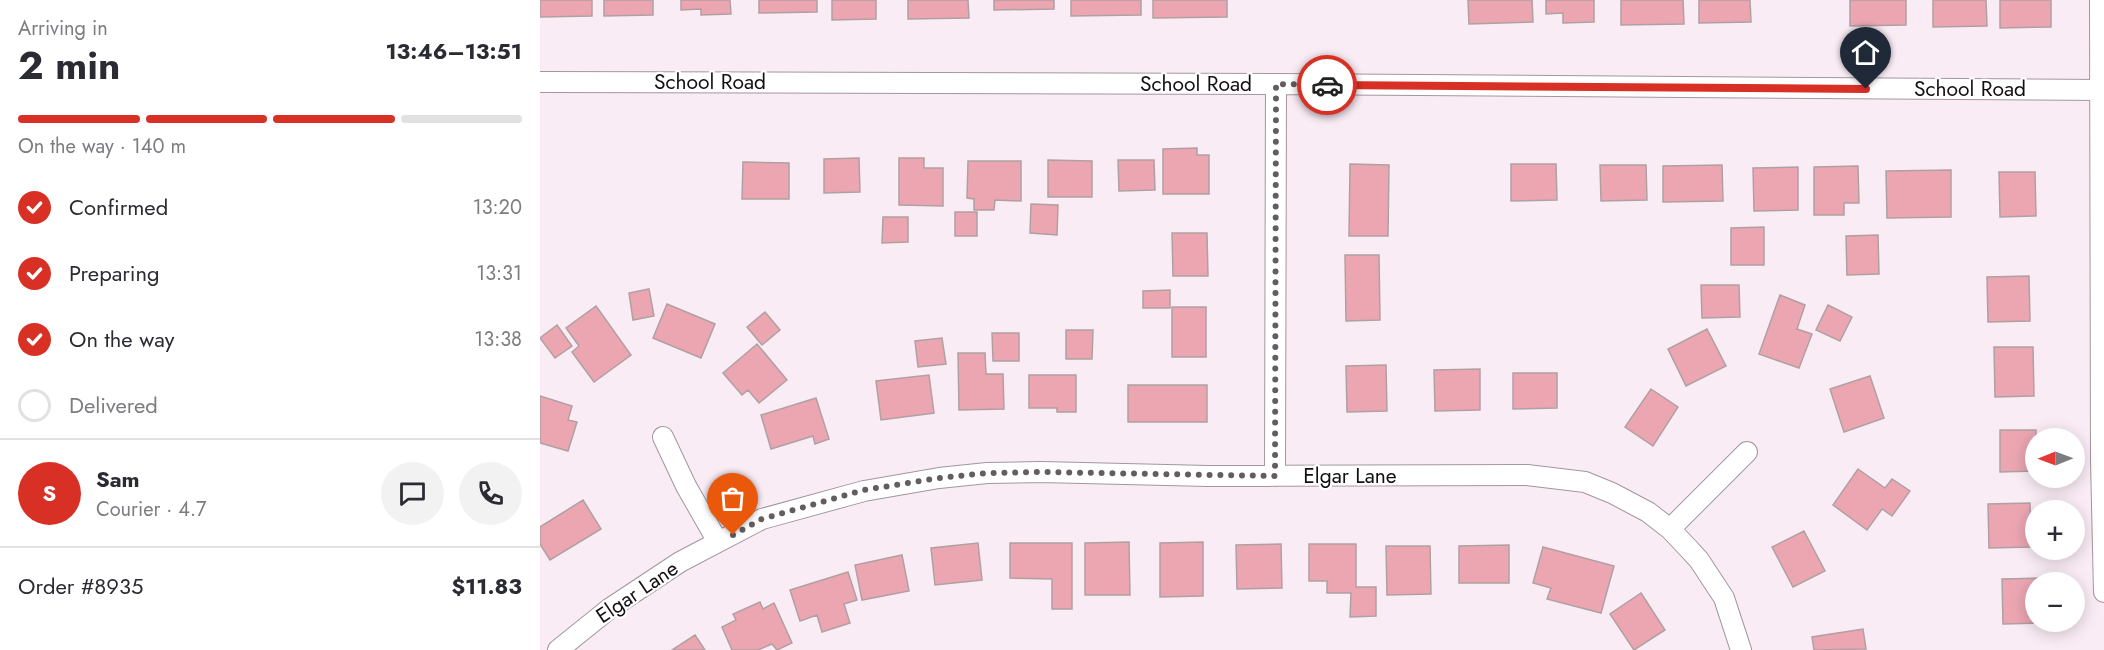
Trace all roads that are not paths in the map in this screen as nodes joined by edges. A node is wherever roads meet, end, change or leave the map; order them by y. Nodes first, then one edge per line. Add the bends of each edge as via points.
1 (2100, 0) edge
2 (540, 82) edge
3 (1276, 84) junction
4 (2103, 90) edge
5 (663, 437) dead end
6 (1747, 452) dead end
7 (1275, 476) junction
8 (1670, 529) junction
9 (718, 542) junction
10 (2104, 592) edge
11 (558, 650) edge
12 (1741, 650) edge

1 - 4 street
2 - 3 street, School Road
3 - 4 street, School Road
3 - 7 street
4 - 10 street
5 - 9 street
6 - 8 street
7 - 8 street, Elgar Lane via 1527,475 1585,482 1648,512
7 - 9 street, Elgar Lane via 1041,472 939,478 864,490 762,519
8 - 12 street, Elgar Lane via 1699,560 1724,598
9 - 11 street, Elgar Lane via 609,609

